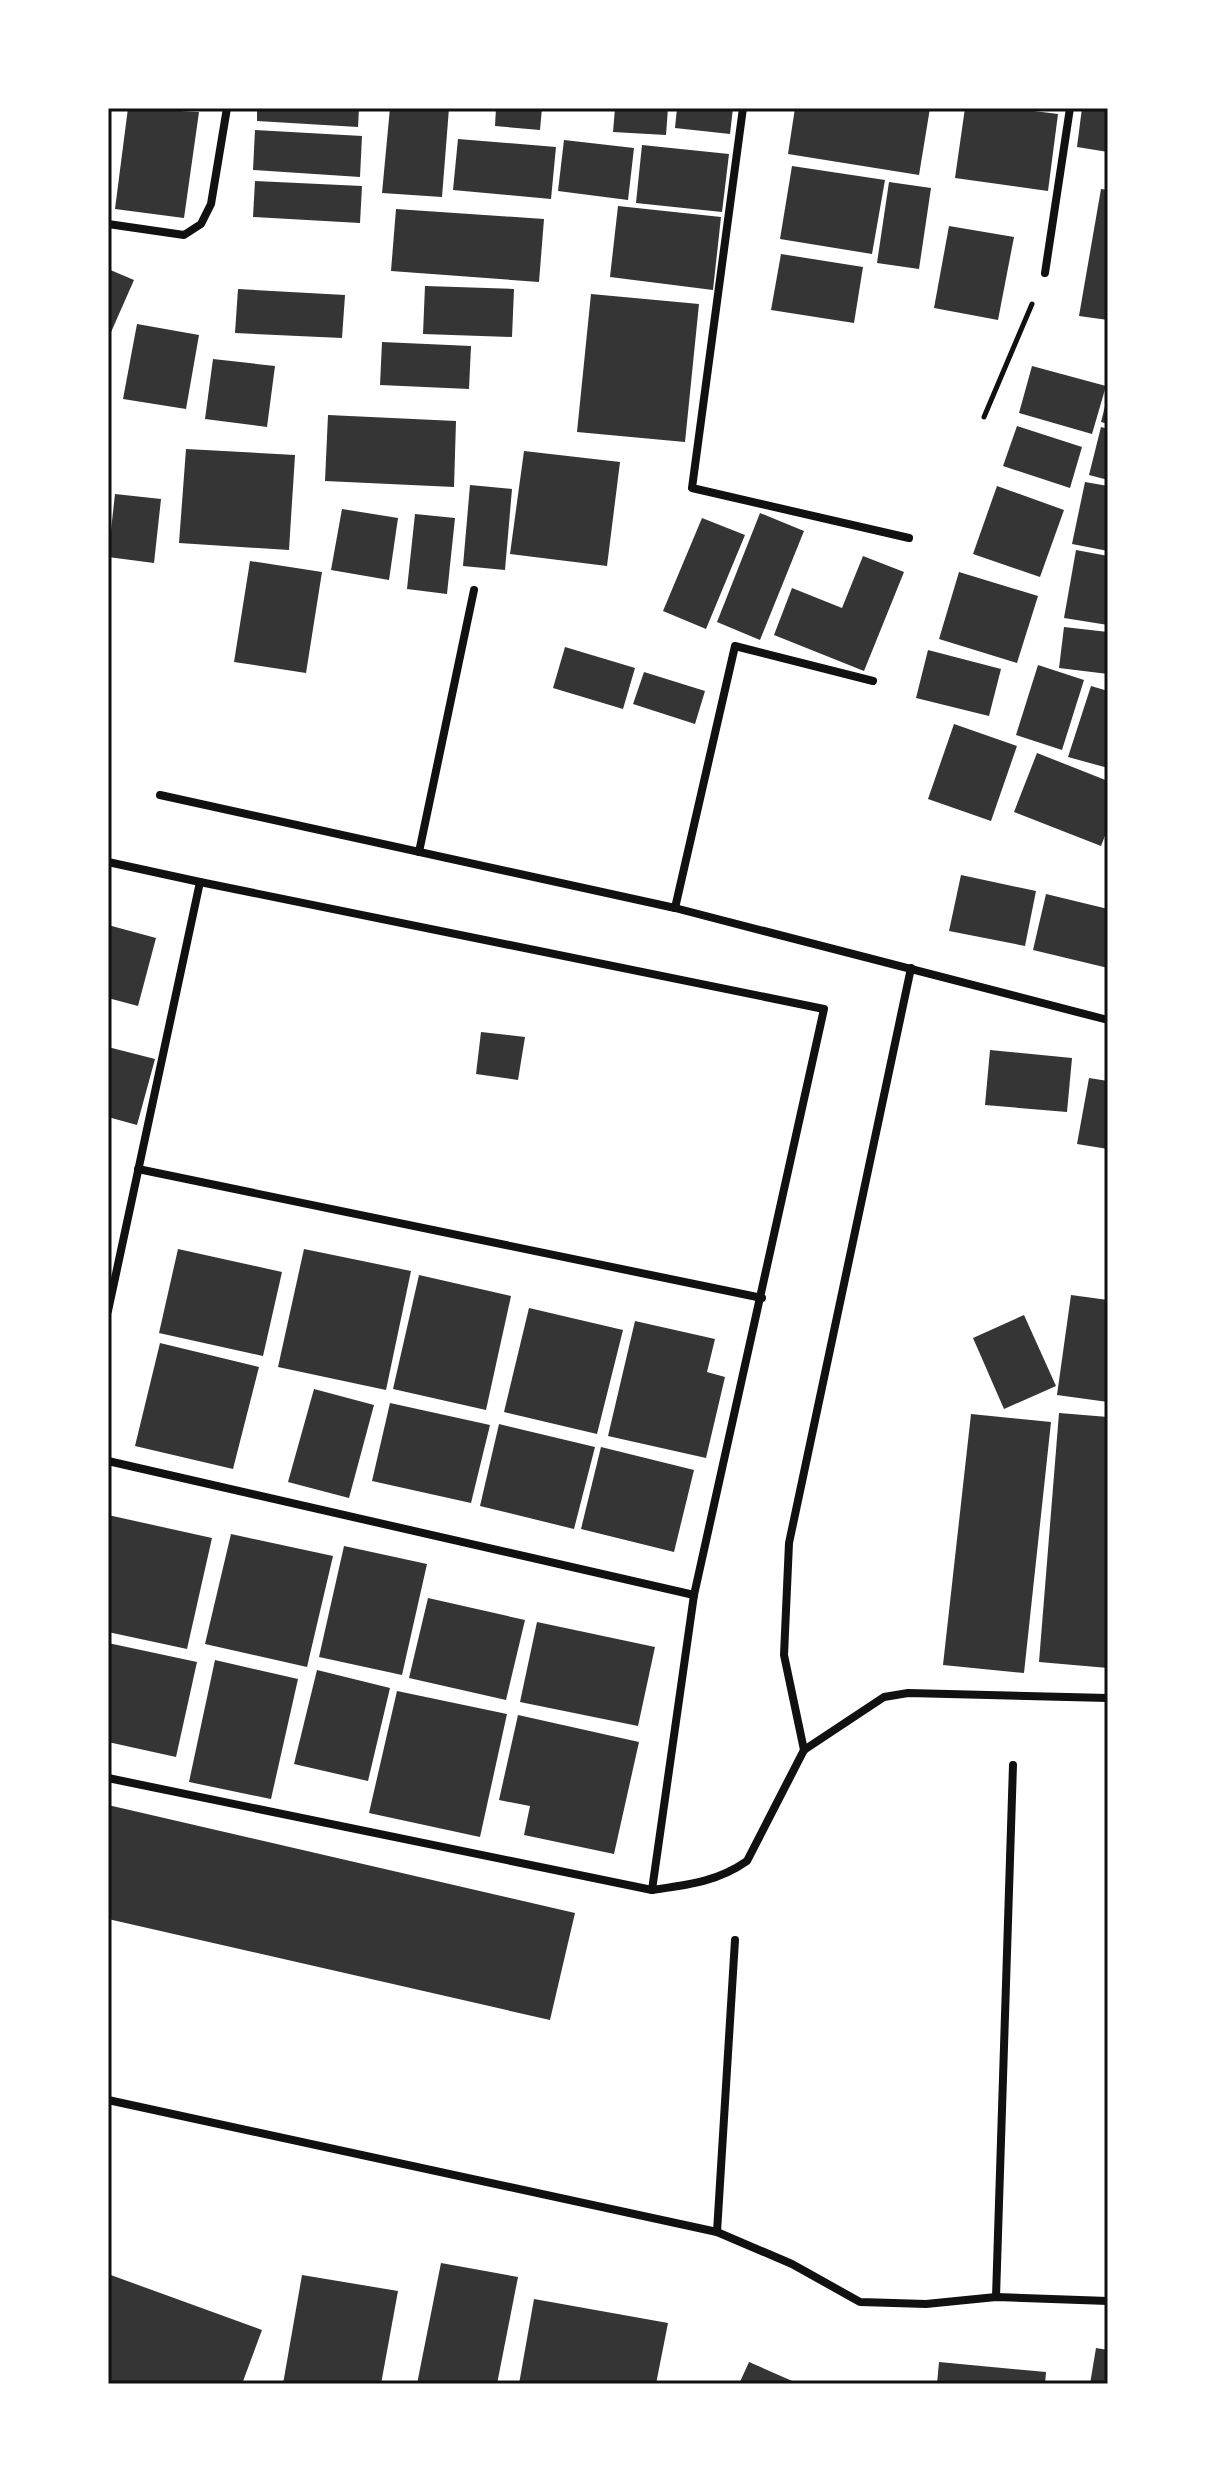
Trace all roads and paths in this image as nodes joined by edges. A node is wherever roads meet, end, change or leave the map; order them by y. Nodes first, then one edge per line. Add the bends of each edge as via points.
1 (227, 108) edge
2 (743, 108) edge
3 (1070, 108) edge
4 (108, 224) edge
5 (1045, 273) joint
6 (984, 417) dead end
7 (909, 538) dead end
8 (474, 590) dead end
9 (873, 681) dead end
10 (160, 795) dead end
11 (419, 852) junction
12 (108, 862) edge
13 (200, 882) junction
14 (675, 908) junction
15 (911, 968) junction
16 (1108, 1020) edge
17 (138, 1169) junction
18 (762, 1298) junction
19 (108, 1311) edge
20 (108, 1461) edge
21 (694, 1595) junction
22 (1108, 1698) edge
23 (804, 1750) junction
24 (1013, 1765) dead end
25 (108, 1778) edge
26 (652, 1890) junction
27 (735, 1940) dead end
28 (108, 2100) edge
29 (717, 2232) junction
30 (996, 2297) junction
31 (1108, 2301) edge

1 - 4 street via 211,204 201,224 184,235
2 - 7 street via 692,488
3 - 5 street
5 - 6 path
8 - 11 street
9 - 14 street via 735,646
10 - 11 street
11 - 14 street
12 - 13 street
13 - 17 street
13 - 18 street via 824,1009
14 - 15 street
15 - 16 street
15 - 23 street via 789,1543 784,1655
17 - 18 street
17 - 19 street
18 - 21 street
20 - 21 street
21 - 26 street
22 - 23 street via 908,1693 884,1697
23 - 26 street via 747,1861 705,1883
24 - 30 street
25 - 26 street
27 - 29 street
28 - 29 street
29 - 30 street via 792,2264 860,2302 926,2304
30 - 31 street

